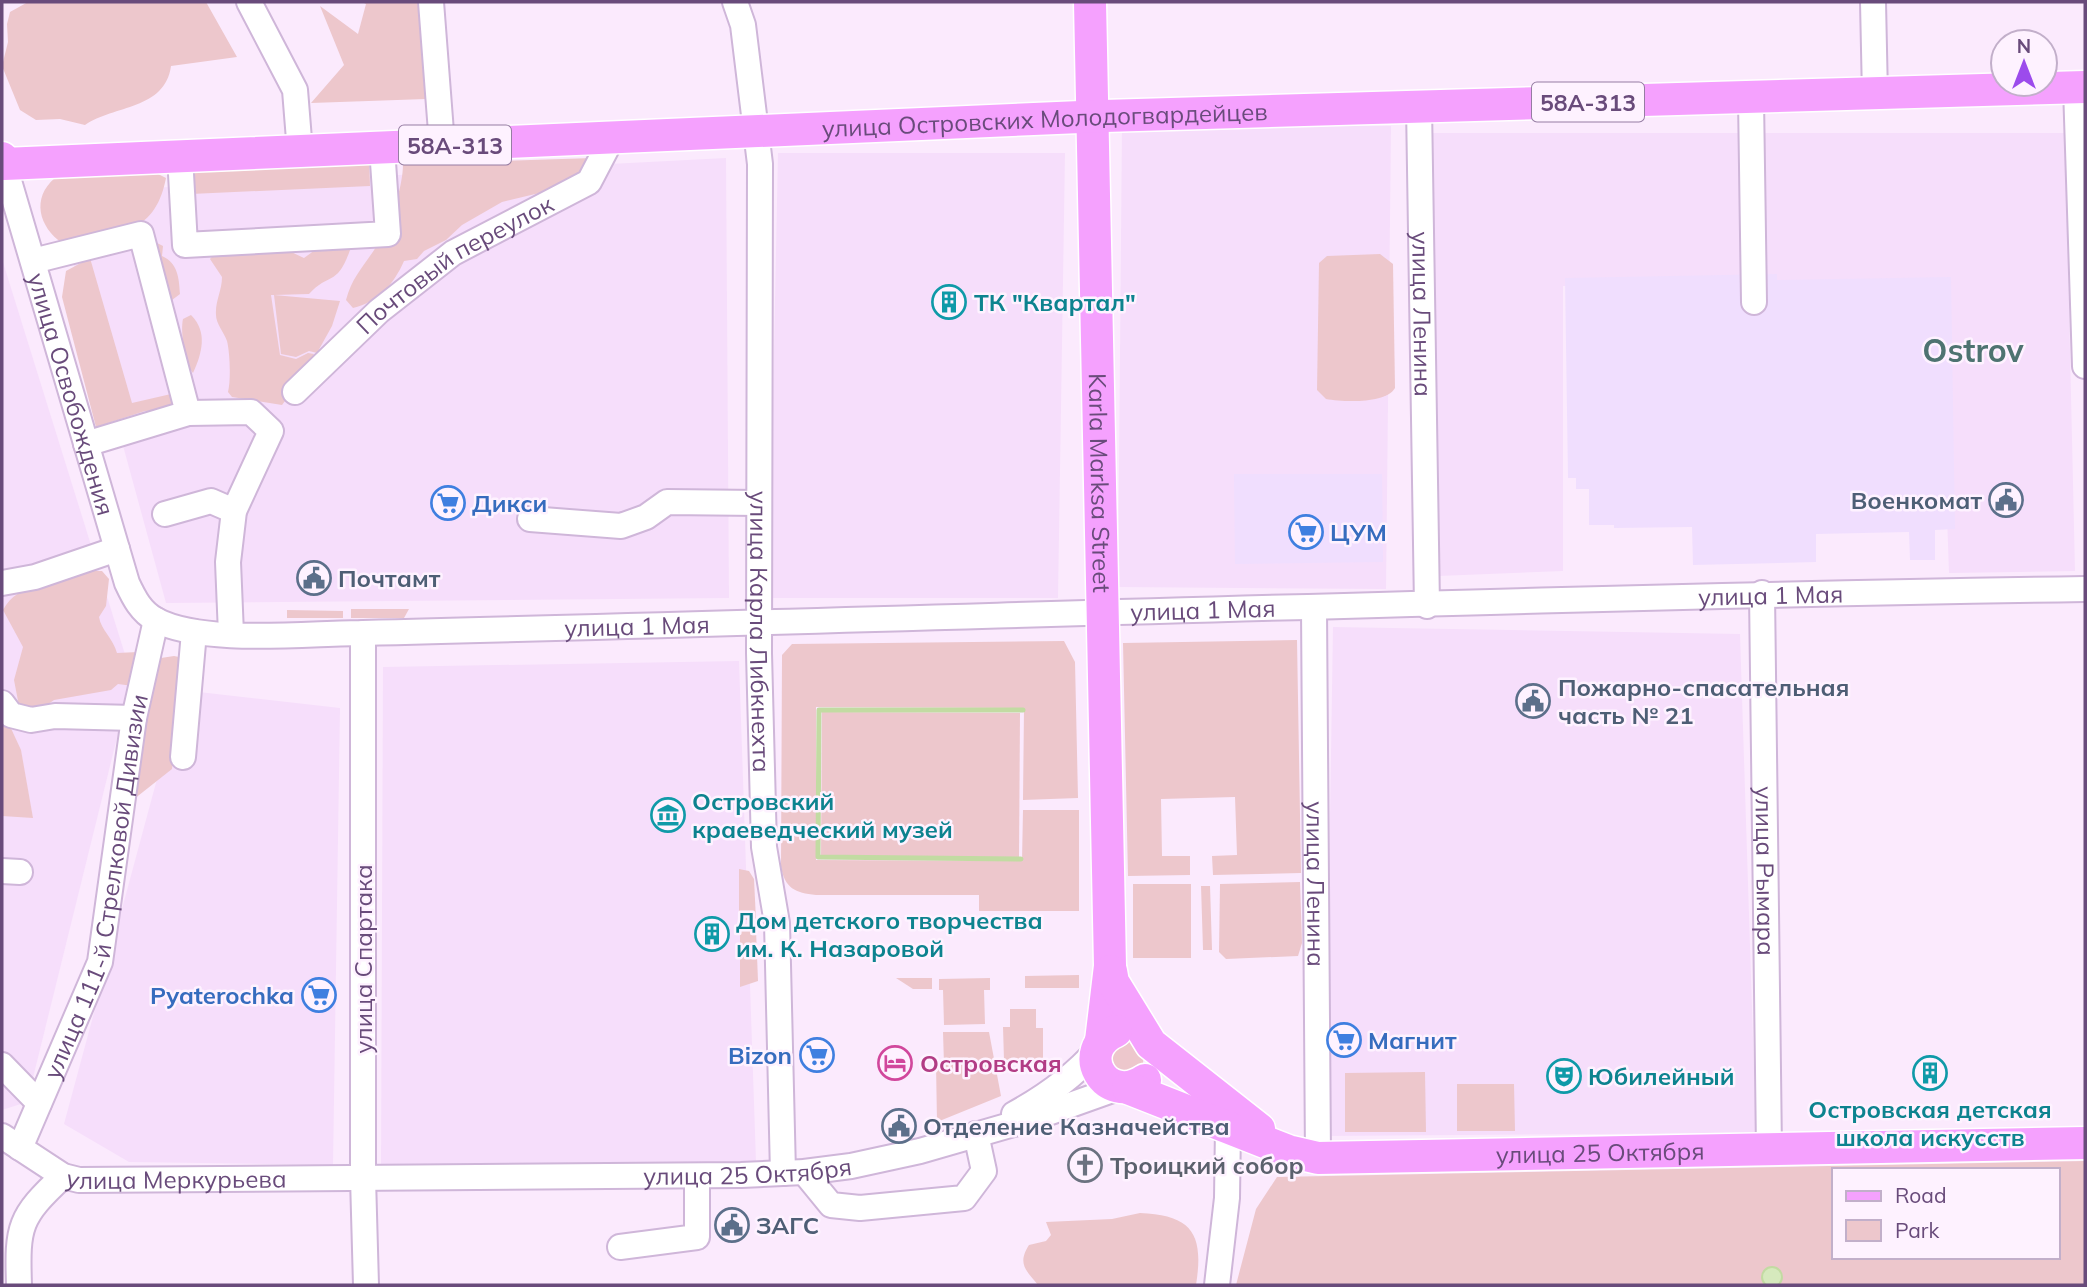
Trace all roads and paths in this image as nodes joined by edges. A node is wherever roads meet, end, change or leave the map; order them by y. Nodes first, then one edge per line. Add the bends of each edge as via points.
1 (248, 2) edge
2 (431, 2) edge
3 (734, 2) edge
4 (1090, 2) edge
5 (1873, 2) edge
6 (2081, 87) edge
7 (1875, 96) junction
8 (1751, 99) junction
9 (1419, 106) junction
10 (1091, 117) junction
11 (755, 132) junction
12 (612, 138) junction
13 (442, 145) junction
14 (382, 148) junction
15 (300, 152) junction
16 (180, 156) junction
17 (3, 162) edge
18 (33, 261) junction
19 (1754, 302) dead end
20 (2085, 366) edge
21 (295, 392) dead end
22 (188, 414) junction
23 (86, 444) junction
24 (759, 503) junction
25 (234, 511) junction
26 (165, 514) dead end
27 (530, 519) dead end
28 (117, 549) junction
29 (2, 583) edge
30 (2085, 589) edge
31 (1762, 593) junction
32 (1427, 606) junction
33 (1314, 609) junction
34 (1101, 613) junction
35 (156, 620) junction
36 (760, 623) junction
37 (194, 632) junction
38 (363, 633) junction
39 (231, 634) junction
40 (2, 704) edge
41 (134, 718) junction
42 (183, 757) dead end
43 (1110, 966) junction
44 (1148, 1040) junction
45 (1099, 1045) junction
46 (2, 1065) edge
47 (1123, 1088) junction
48 (40, 1103) junction
49 (1228, 1127) junction
50 (976, 1134) junction
51 (11, 1142) edge
52 (2085, 1143) edge
53 (1769, 1150) junction
54 (1288, 1151) junction
55 (1318, 1158) junction
56 (794, 1172) junction
57 (62, 1176) junction
58 (697, 1176) junction
59 (363, 1178) junction
60 (620, 1247) dead end
61 (19, 1285) edge
62 (366, 1285) edge
63 (1217, 1285) edge

1 - 15 street via 295,90
2 - 13 street
3 - 11 street, улица Карла Либкнехта via 743,25
4 - 10 main road, Karla Marksa Street
5 - 7 street
6 - 7 main road, улица Островских Молодогвардейцев / 58А-313
6 - 20 street
7 - 8 main road, улица Островских Молодогвардейцев / 58А-313
8 - 9 main road, улица Островских Молодогвардейцев / 58А-313
8 - 19 street
9 - 10 main road, улица Островских Молодогвардейцев / 58А-313
9 - 32 street, улица Ленина
10 - 11 main road, улица Островских Молодогвардейцев / 58А-313
10 - 34 main road, Karla Marksa Street
11 - 12 main road, улица Островских Молодогвардейцев / 58А-313
11 - 24 street, улица Карла Либкнехта via 760,164
12 - 13 main road, улица Островских Молодогвардейцев / 58А-313
12 - 21 street, Почтовый переулок via 589,181 453,253 379,311
13 - 14 main road, улица Островских Молодогвардейцев / 58А-313
14 - 15 main road, улица Островских Молодогвардейцев / 58А-313
14 - 16 street via 388,234 185,245
15 - 16 main road, улица Островских Молодогвардейцев / 58А-313
16 - 17 main road, улица Островских Молодогвардейцев / 58А-313
17 - 18 street, улица Освобождения
18 - 22 street via 141,234
18 - 23 street, улица Освобождения
22 - 23 street
22 - 25 street via 251,412 271,431
23 - 28 street, улица Освобождения
24 - 27 street via 667,502 646,517 621,526
24 - 36 street, улица Карла Либкнехта
25 - 26 street via 211,501
25 - 39 street via 228,562
28 - 29 street via 35,577
28 - 35 street, улица Освобождения via 134,599
30 - 31 street, улица 1 Мая
31 - 32 street, улица 1 Мая
31 - 53 street, улица Рымара
32 - 33 street, улица 1 Мая
33 - 34 street, улица 1 Мая
33 - 55 street, улица Ленина
34 - 36 street, улица 1 Мая
34 - 43 main road, Karla Marksa Street
35 - 37 street, улица 1 Мая
35 - 41 street, улица 111-й Стрелковой Дивизии
36 - 38 street, улица 1 Мая
36 - 56 street, улица Карла Либкнехта via 764,847 777,923
37 - 39 street, улица 1 Мая
37 - 42 street via 197,672
38 - 39 street, улица 1 Мая
38 - 59 street, улица Спартака
40 - 41 street via 11,715 31,720 55,716
41 - 48 street, улица 111-й Стрелковой Дивизии via 100,962
43 - 44 main road via 1114,982
43 - 45 main road
44 - 45 main road via 1127,1029 1117,1030
44 - 47 main road via 1154,1053 1152,1072 1146,1080
44 - 54 main road
45 - 47 main road via 1097,1069 1102,1077
45 - 50 street via 1084,1065 1045,1095
46 - 48 street
47 - 49 main road, улица 25 Октября
47 - 50 street, улица 25 Октября
48 - 51 street, улица 111-й Стрелковой Дивизии
49 - 54 main road, улица 25 Октября
49 - 63 street via 1227,1198
50 - 56 street, улица 25 Октября via 851,1166
50 - 56 street via 984,1171 964,1198 860,1208 831,1205
51 - 57 street, улица Меркурьева
52 - 53 main road, улица 25 Октября
53 - 55 main road, улица 25 Октября
54 - 55 main road, улица 25 Октября
56 - 58 street, улица 25 Октября
57 - 59 street, улица Меркурьева via 100,1181
57 - 61 street via 34,1203 21,1225
58 - 59 street, улица 25 Октября
58 - 60 street via 697,1237
59 - 62 street, улица Спартака

